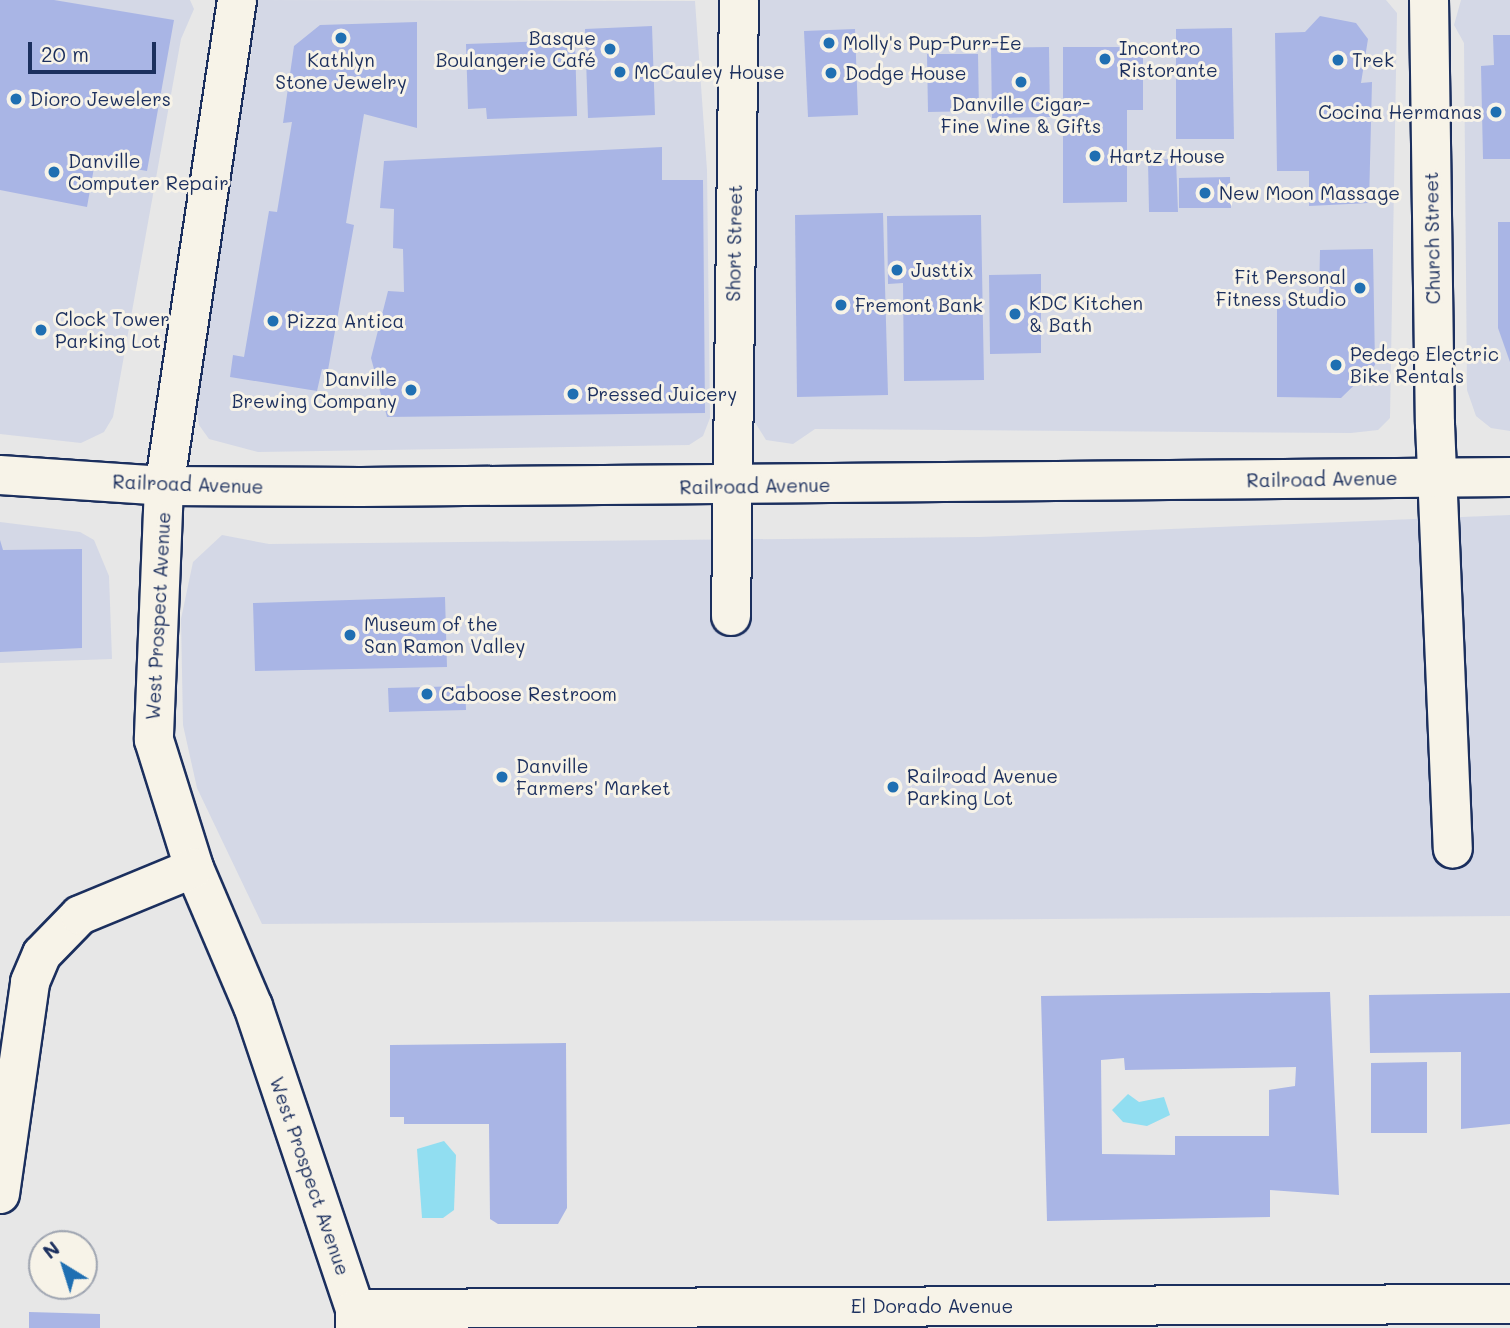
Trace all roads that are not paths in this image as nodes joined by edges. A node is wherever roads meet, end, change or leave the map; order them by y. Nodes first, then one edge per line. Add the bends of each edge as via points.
1 (237, 0) edge
2 (739, 0) edge
3 (1429, 0) edge
4 (0, 475) edge
5 (1436, 476) junction
6 (1510, 477) edge
7 (164, 486) junction
8 (730, 487) junction
9 (731, 616) dead end
10 (1453, 849) dead end
11 (194, 868) junction
12 (0, 1194) edge
13 (1510, 1304) edge
14 (355, 1319) edge

1 - 7 street, West Prospect Avenue
2 - 8 street, Short Street
3 - 5 street, Church Street
4 - 7 street, Railroad Avenue
5 - 6 street, Railroad Avenue
5 - 8 street, Railroad Avenue
5 - 10 street, Church Street
7 - 8 street, Railroad Avenue
7 - 11 street, West Prospect Avenue via 154,740
8 - 9 street, Short Street
11 - 12 street via 80,915 42,954 30,982
11 - 14 street, West Prospect Avenue via 253,1006
13 - 14 street, El Dorado Avenue

